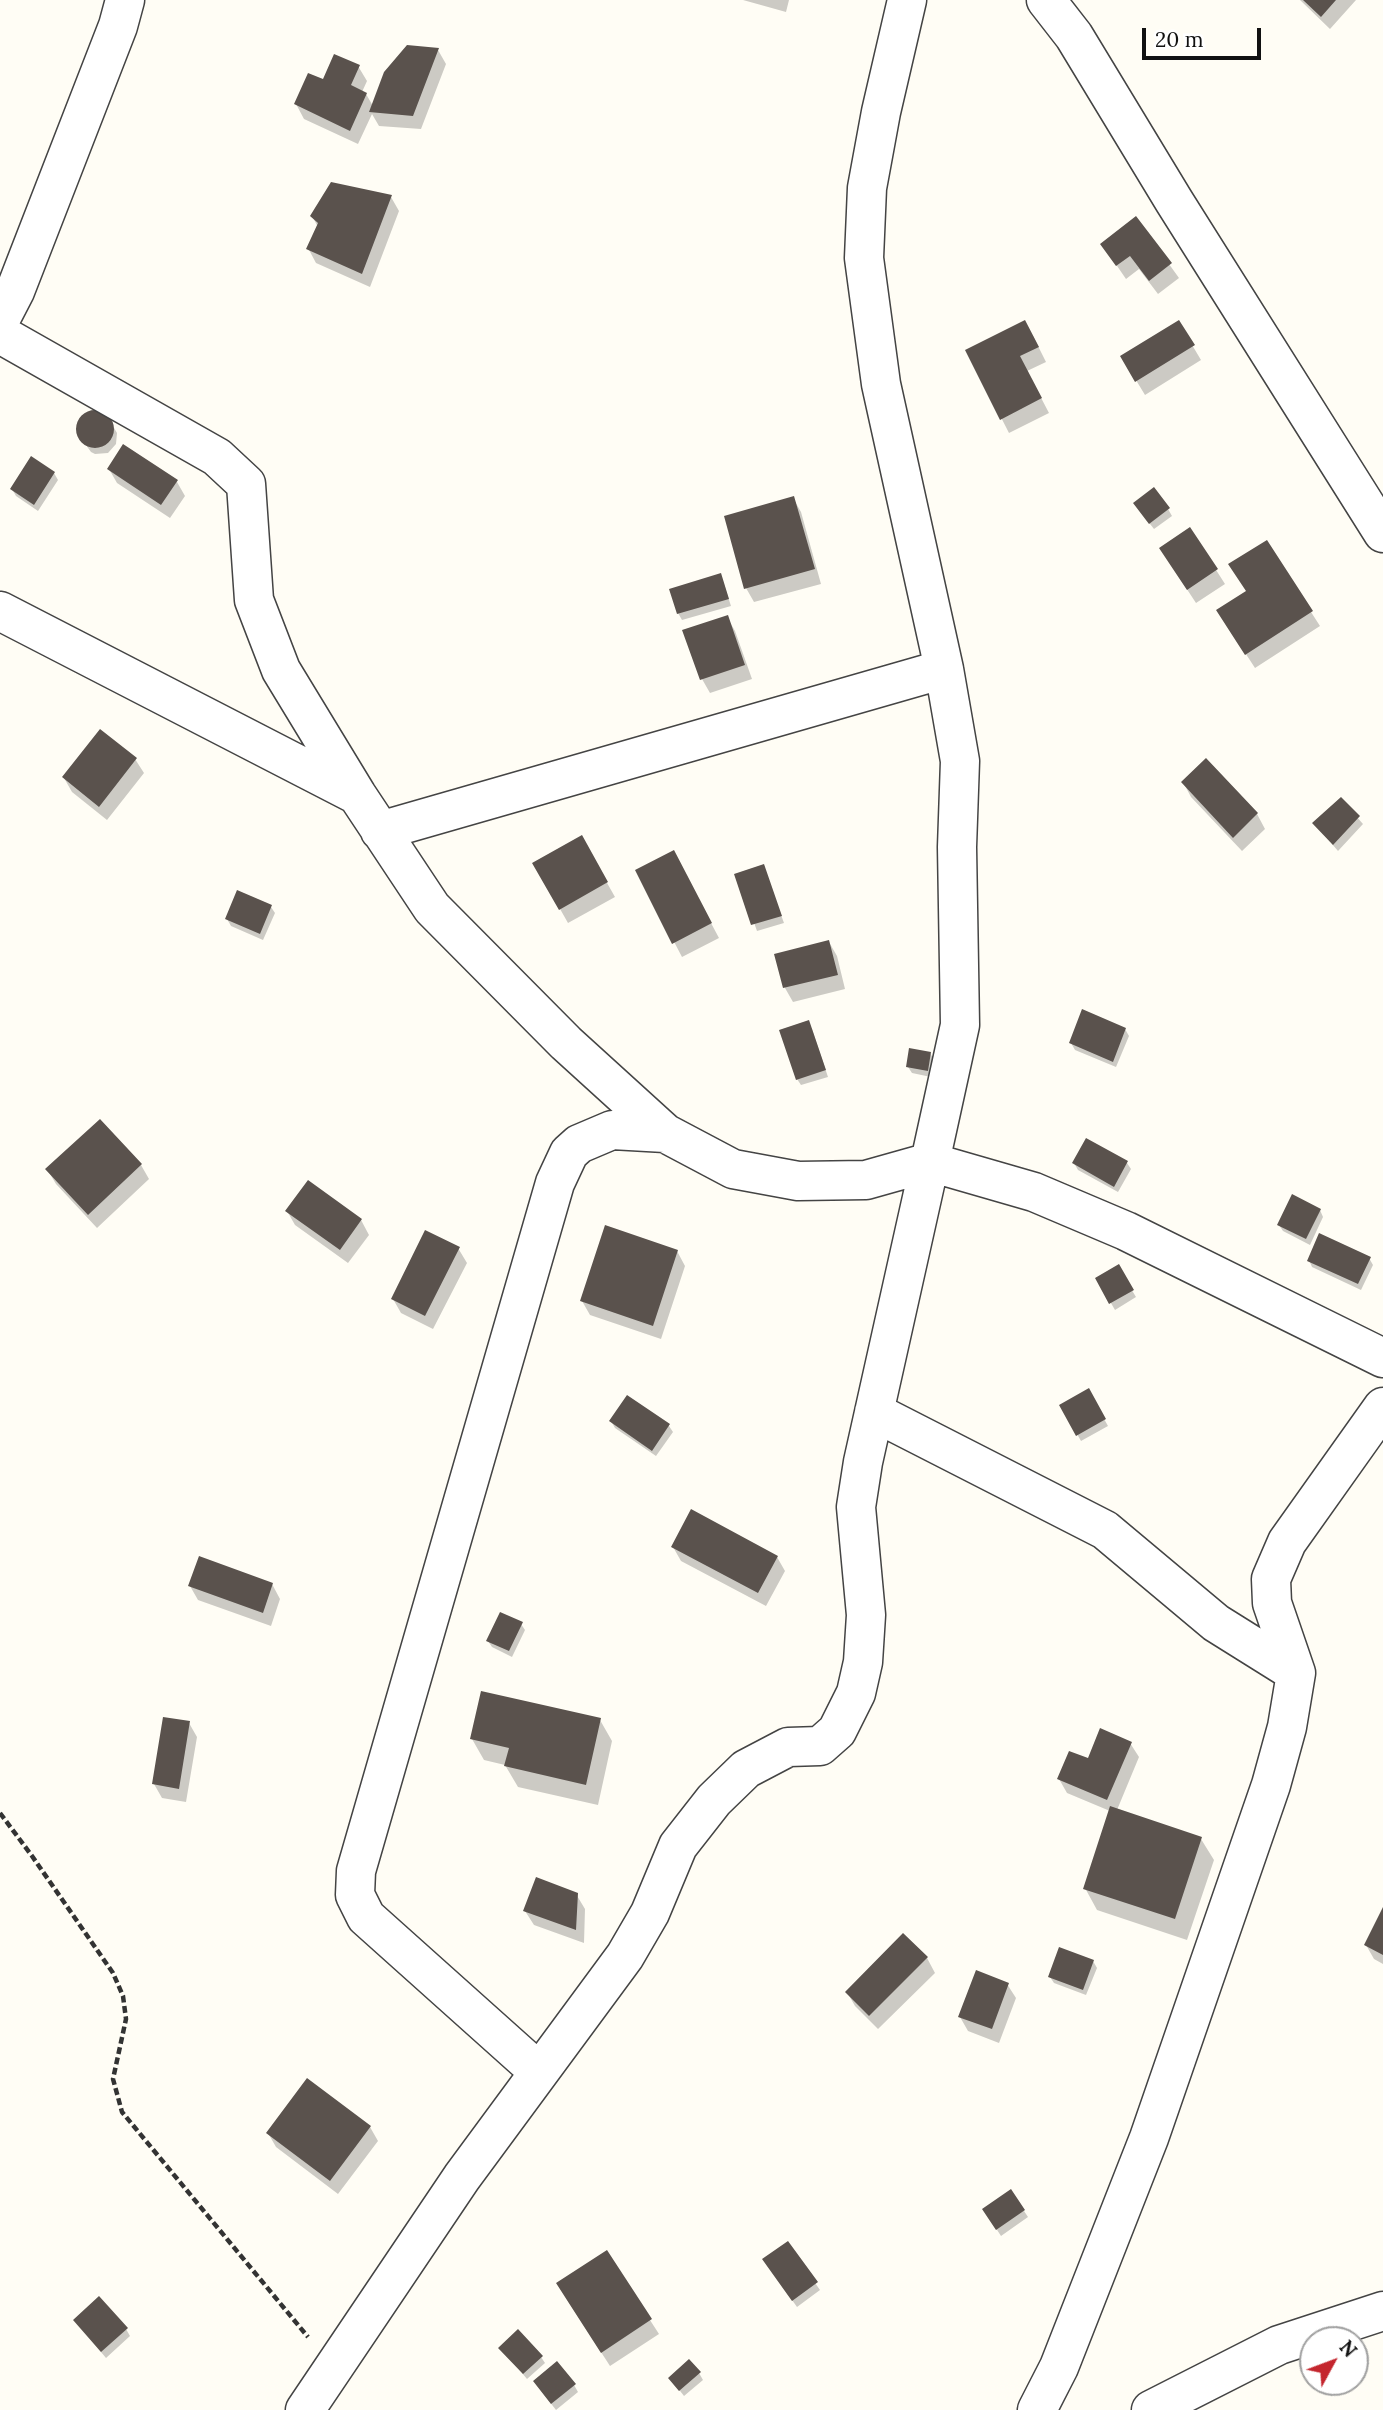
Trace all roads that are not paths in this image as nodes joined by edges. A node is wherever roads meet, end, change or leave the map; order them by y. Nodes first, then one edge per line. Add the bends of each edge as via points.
1 (125, 0) edge
2 (907, 0) edge
3 (1046, 0) edge
4 (1071, 18) edge
5 (0, 320) edge
6 (0, 334) edge
7 (1383, 533) edge
8 (0, 611) edge
9 (944, 669) junction
10 (356, 795) junction
11 (380, 831) junction
12 (665, 1133) junction
13 (930, 1163) junction
14 (1383, 1358) edge
15 (1383, 1407) edge
16 (874, 1412) junction
17 (1296, 1673) junction
18 (538, 2071) junction
19 (1383, 2312) edge
20 (1042, 2406) edge
21 (306, 2410) edge
22 (1151, 2410) edge

1 - 5 street
2 - 9 street via 867,188 864,258 881,384
3 - 4 street
4 - 7 street via 1174,201
6 - 10 street via 217,457 246,484 254,600 281,670
8 - 10 street
9 - 11 street
9 - 13 street via 960,761 960,1025
10 - 11 street
11 - 12 street via 432,908 566,1043
12 - 13 street via 733,1169 798,1181 866,1181
12 - 18 street via 612,1130 579,1144 569,1153 555,1183 356,1871 355,1895 366,1917
13 - 14 street via 1034,1192 1126,1231
13 - 16 street
15 - 17 street via 1287,1542 1271,1579 1272,1603
16 - 17 street via 1105,1530 1216,1623
16 - 18 street via 856,1507 866,1615 856,1693 836,1731 820,1746 789,1747 746,1769 714,1800 678,1846 650,1913 625,1956
17 - 20 street via 1271,1785 1167,2085
18 - 21 street
19 - 22 street via 1279,2345

